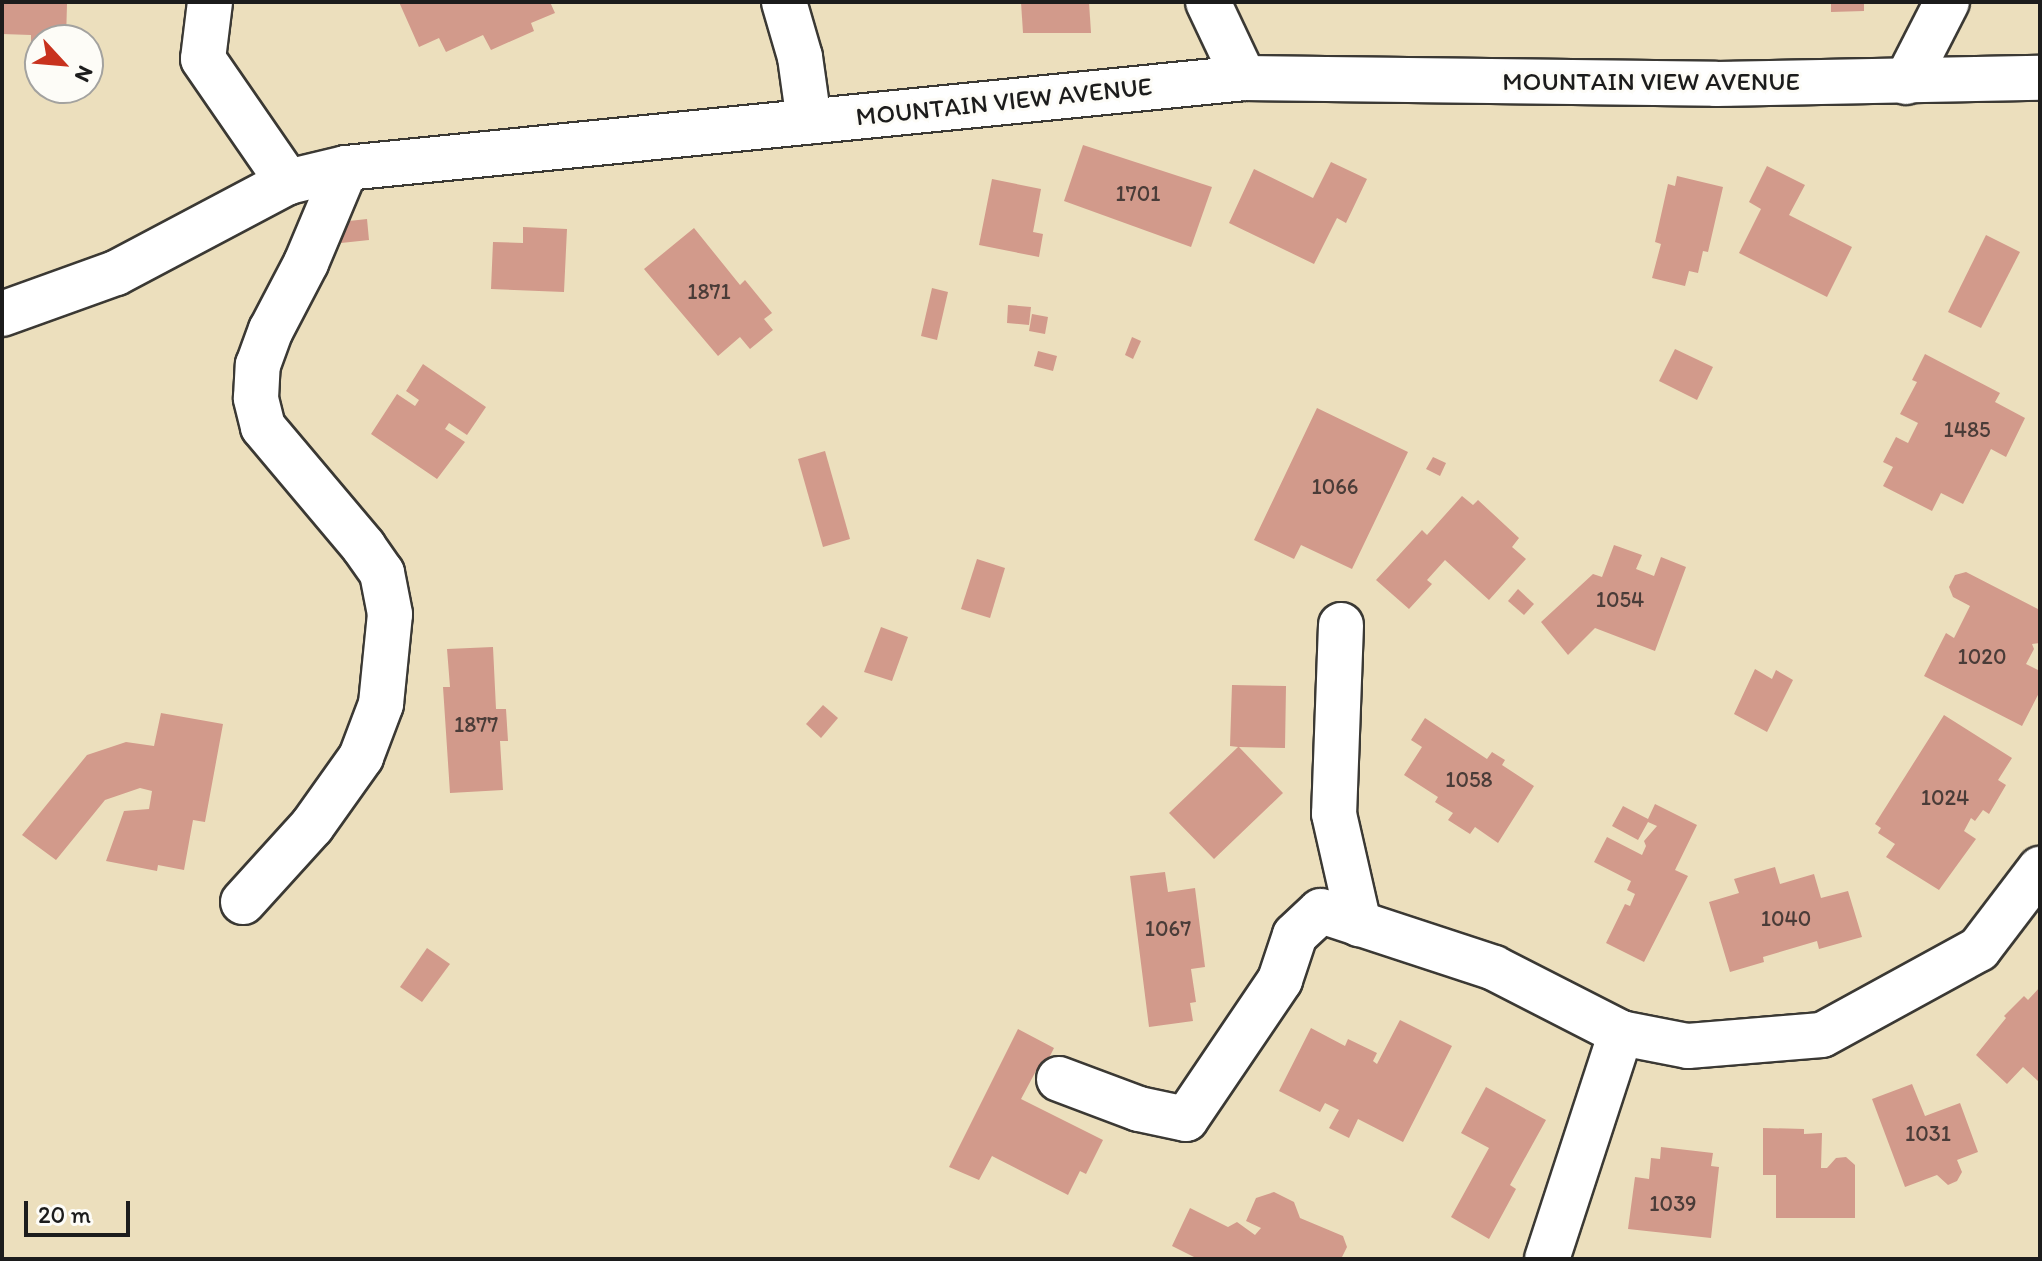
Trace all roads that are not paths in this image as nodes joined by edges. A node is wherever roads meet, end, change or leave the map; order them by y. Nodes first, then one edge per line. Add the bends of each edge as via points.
1 (210, 2) edge
2 (784, 2) edge
3 (1208, 2) edge
4 (1947, 2) edge
5 (1244, 78) junction
6 (2040, 78) edge
7 (1906, 82) junction
8 (809, 121) junction
9 (346, 168) junction
10 (288, 182) junction
11 (2, 314) edge
12 (1341, 625) dead end
13 (2040, 869) edge
14 (243, 902) dead end
15 (1340, 918) junction
16 (1621, 1033) junction
17 (1059, 1079) dead end
18 (1547, 1259) edge

1 - 10 street via 203,59
2 - 8 street via 800,57
3 - 5 street
4 - 7 street
5 - 7 street, MOUNTAIN VIEW AVENUE
5 - 8 street, MOUNTAIN VIEW AVENUE
6 - 7 street, MOUNTAIN VIEW AVENUE
8 - 9 street, MOUNTAIN VIEW AVENUE
9 - 10 street, MOUNTAIN VIEW AVENUE
9 - 14 street via 271,330 258,365 256,398 263,427 382,573 390,614 381,704 361,757 312,826
10 - 11 street, MOUNTAIN VIEW AVENUE via 116,273
12 - 15 street via 1334,814
13 - 16 street via 1979,949 1822,1035 1688,1046
15 - 16 street via 1494,968
15 - 17 street via 1295,935 1280,980 1186,1119 1139,1109
16 - 18 street

